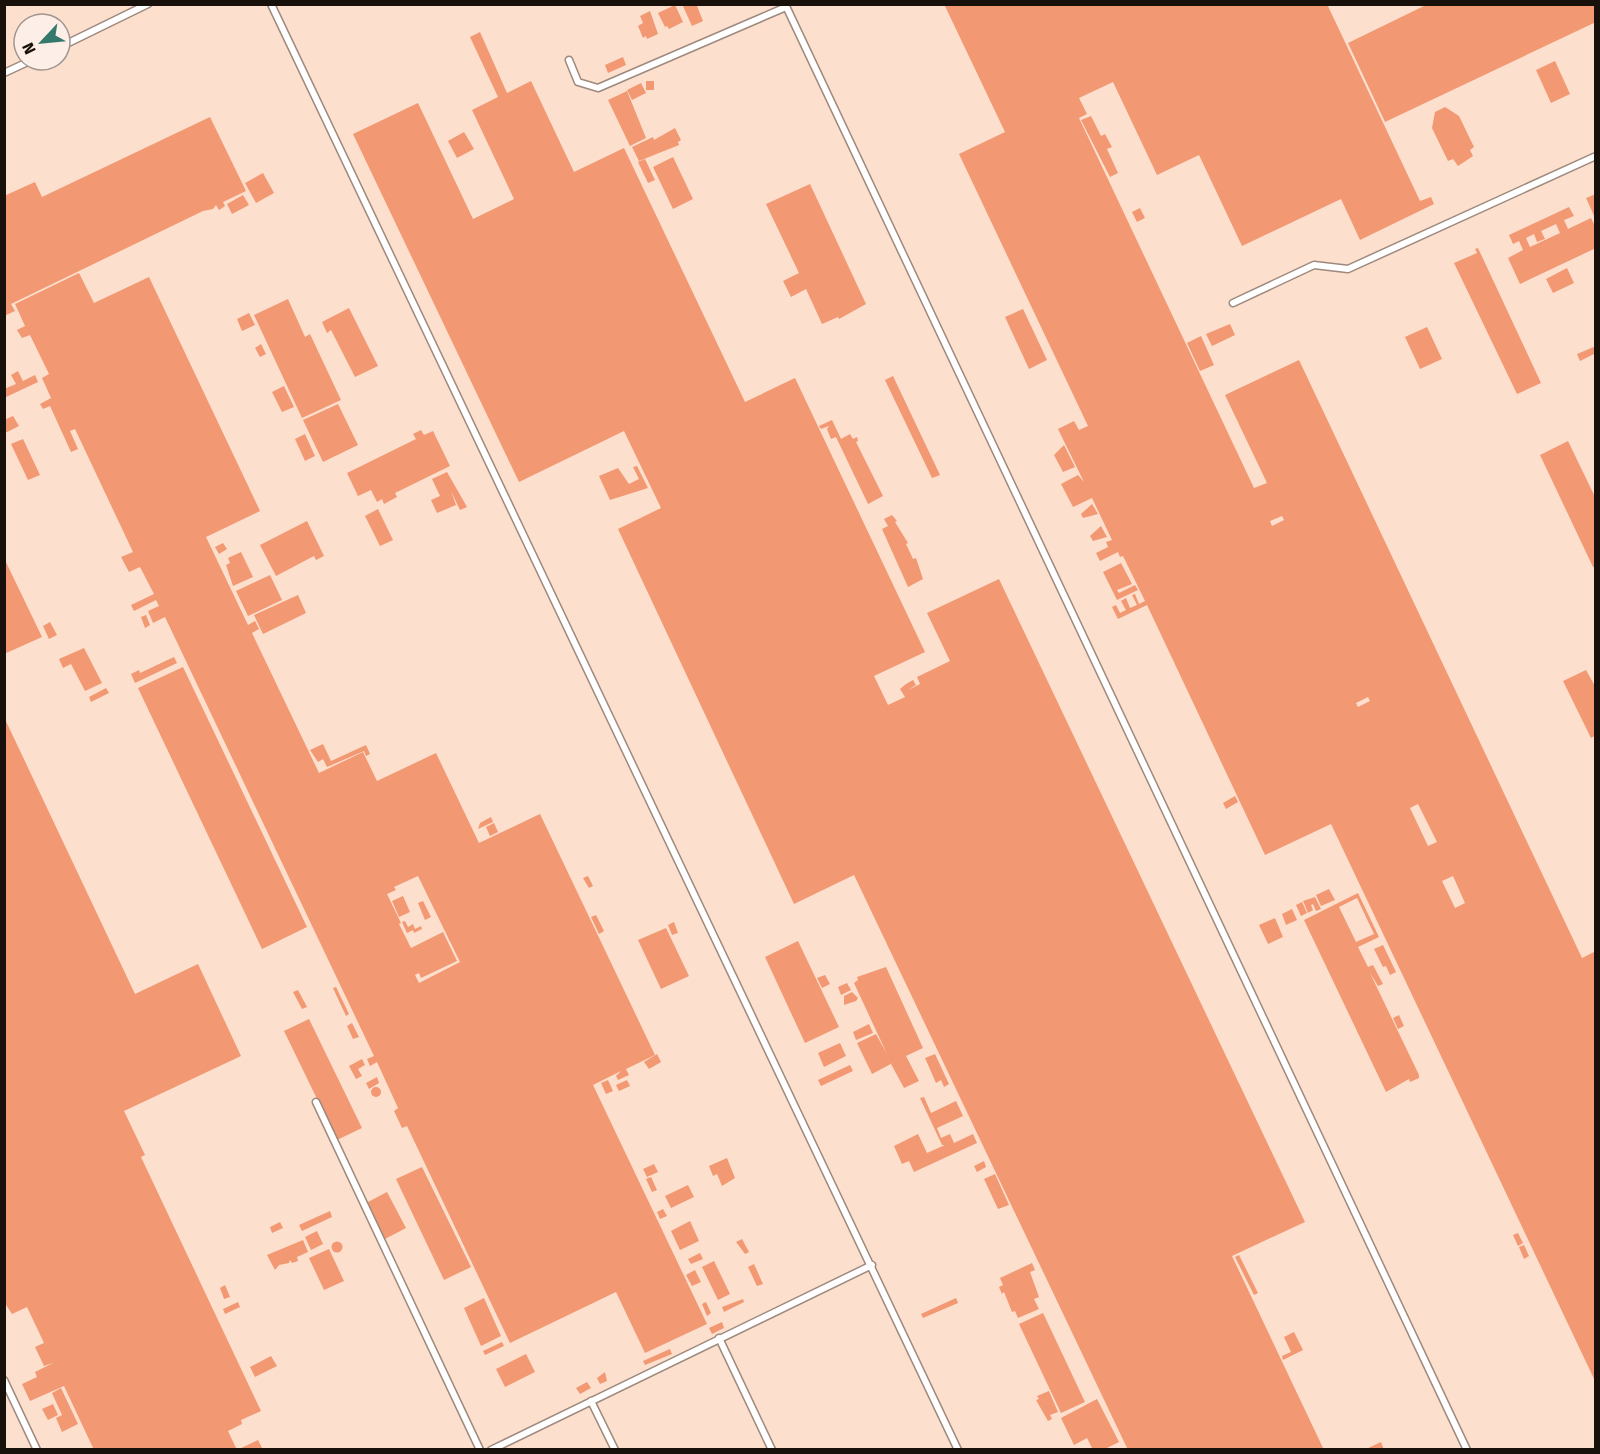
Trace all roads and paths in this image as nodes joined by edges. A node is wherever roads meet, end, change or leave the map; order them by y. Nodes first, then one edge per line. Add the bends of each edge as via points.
1 (148, 4) edge
2 (271, 4) edge
3 (786, 6) edge
4 (72, 41) edge
5 (569, 60) dead end
6 (1596, 156) edge
7 (1233, 303) dead end
8 (316, 1102) dead end
9 (872, 1265) junction
10 (719, 1338) junction
11 (4, 1380) edge
12 (591, 1401) junction
13 (37, 1449) edge
14 (480, 1449) edge
15 (491, 1449) edge
16 (615, 1449) edge
17 (772, 1449) edge
18 (958, 1449) edge
19 (1467, 1449) edge

1 - 4 lane
2 - 9 lane
3 - 5 lane via 598,88 578,82
3 - 19 lane
6 - 7 lane via 1348,269 1314,265
8 - 14 lane
9 - 10 lane
9 - 18 lane
10 - 12 lane
10 - 17 lane
11 - 13 lane
12 - 15 lane
12 - 16 lane

